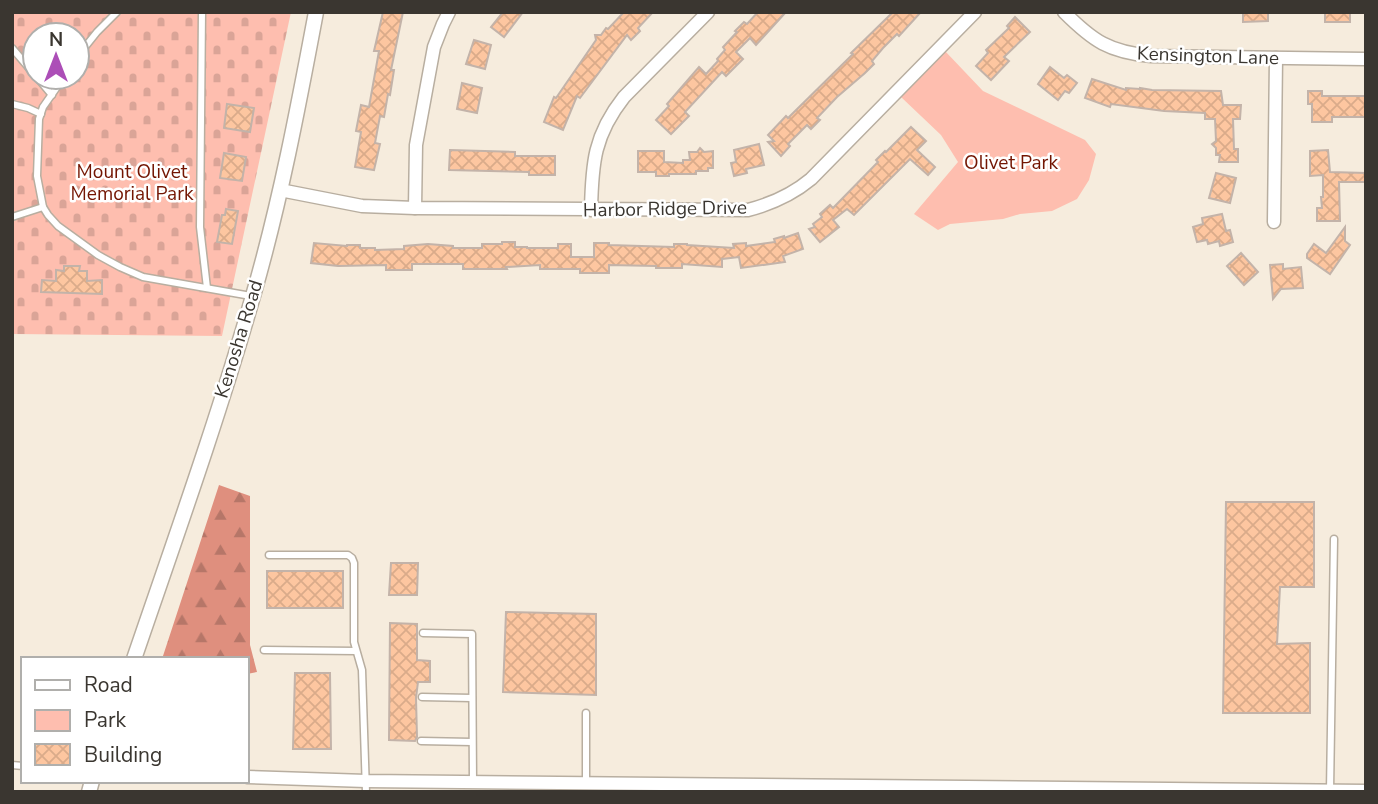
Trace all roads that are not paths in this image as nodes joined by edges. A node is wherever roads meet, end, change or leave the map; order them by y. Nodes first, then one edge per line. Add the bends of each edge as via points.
1 (117, 12) edge
2 (202, 12) edge
3 (316, 12) edge
4 (449, 12) edge
5 (708, 12) edge
6 (975, 12) edge
7 (1064, 12) edge
8 (91, 40) edge
9 (1276, 58) junction
10 (1366, 59) edge
11 (49, 91) edge
12 (55, 91) edge
13 (52, 95) junction
14 (12, 104) edge
15 (41, 114) junction
16 (280, 190) junction
17 (43, 207) junction
18 (415, 208) junction
19 (591, 210) junction
20 (13, 217) edge
21 (1274, 222) dead end
22 (207, 288) junction
23 (253, 296) junction
24 (1334, 539) dead end
25 (269, 555) dead end
26 (423, 633) dead end
27 (264, 650) dead end
28 (356, 651) junction
29 (135, 657) edge
30 (422, 697) dead end
31 (472, 698) junction
32 (586, 713) dead end
33 (421, 741) dead end
34 (472, 742) junction
35 (248, 777) edge
36 (473, 782) junction
37 (586, 783) junction
38 (366, 786) edge
39 (531, 787) edge
40 (785, 788) edge
41 (851, 789) edge
42 (986, 789) edge
43 (1023, 789) edge
44 (1155, 790) edge
45 (1330, 790) edge
46 (1366, 791) edge

1 - 8 lane
2 - 22 lane via 200,228
3 - 16 street, Kenosha Road
4 - 18 street via 434,47 416,145
5 - 19 street via 614,110 597,146
6 - 19 street, Harbor Ridge Drive via 801,188 748,210
7 - 9 street, Kensington Lane via 1096,41 1130,54
9 - 10 street, Kensington Lane
9 - 21 street
11 - 13 lane
12 - 13 lane
13 - 15 lane
14 - 15 lane
15 - 17 lane via 37,176
16 - 18 street, Harbor Ridge Drive via 362,206
16 - 23 street, Kenosha Road
17 - 20 lane
17 - 22 lane via 58,226 120,267 143,277
18 - 19 street, Harbor Ridge Drive
22 - 23 lane
23 - 29 street, Kenosha Road via 202,463
24 - 45 lane
25 - 28 lane via 352,558
26 - 31 lane via 472,634
27 - 28 lane
28 - 38 lane via 362,670
30 - 31 lane
31 - 34 lane
32 - 37 lane
33 - 34 lane
34 - 36 lane
35 - 38 street
36 - 38 street
36 - 39 street
37 - 39 street
37 - 40 street
40 - 41 street
41 - 42 street
42 - 43 street
43 - 44 street
44 - 45 street
45 - 46 street

